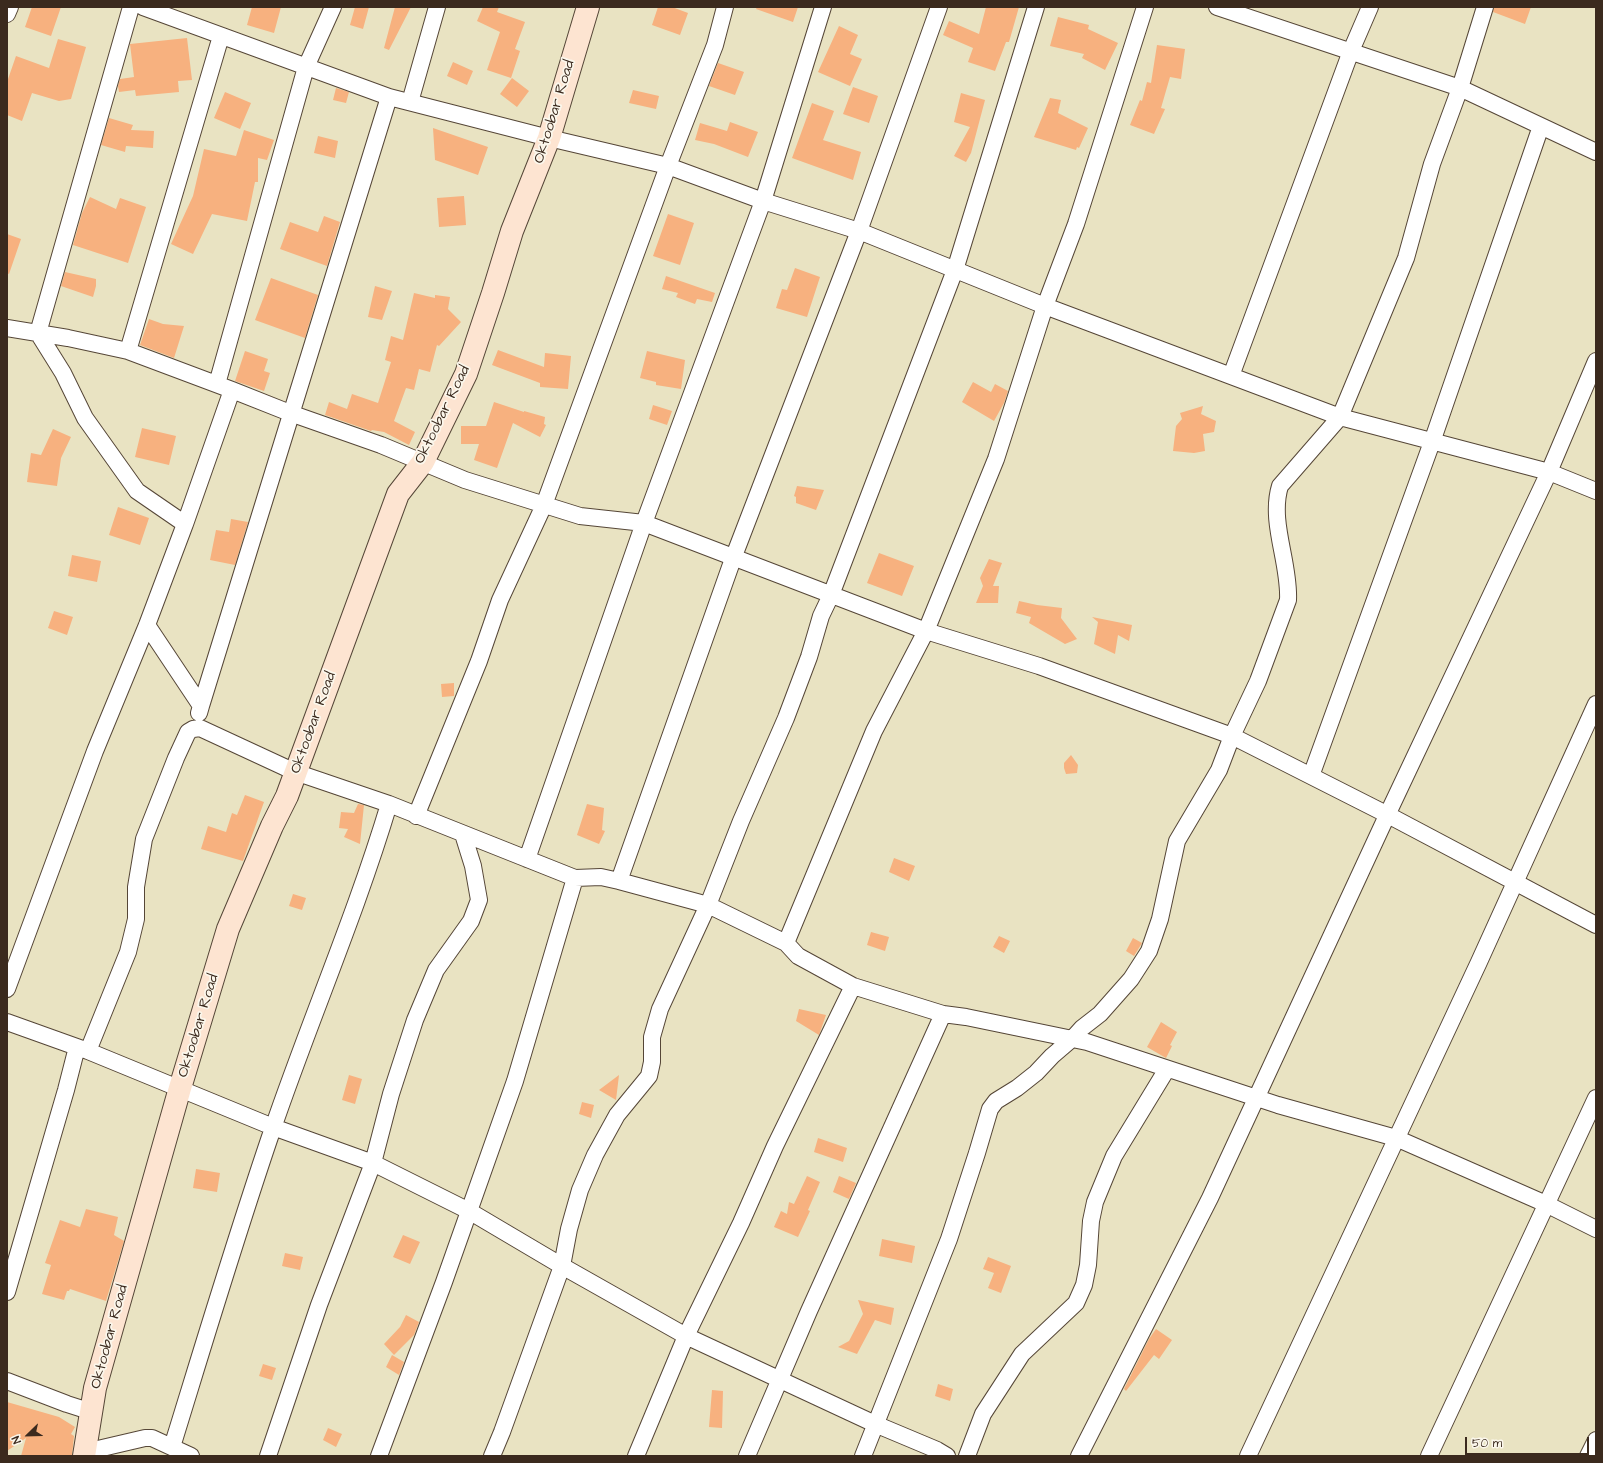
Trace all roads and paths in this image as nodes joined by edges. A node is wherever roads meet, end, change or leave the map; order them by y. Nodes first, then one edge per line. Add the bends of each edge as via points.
1 (10, 7) edge
2 (131, 7) edge
3 (142, 7) edge
4 (333, 7) edge
5 (437, 7) edge
6 (588, 7) edge
7 (725, 7) edge
8 (823, 7) edge
9 (939, 7) edge
10 (1036, 7) edge
11 (1145, 7) edge
12 (1217, 7) edge
13 (1370, 7) edge
14 (1485, 7) edge
15 (7, 14) edge
16 (221, 36) junction
17 (1351, 51) junction
18 (306, 67) junction
19 (1460, 88) junction
20 (389, 97) junction
21 (410, 102) junction
22 (1541, 126) junction
23 (549, 138) junction
24 (1596, 152) edge
25 (668, 166) junction
26 (763, 201) junction
27 (859, 231) junction
28 (955, 270) junction
29 (1045, 306) junction
30 (7, 328) edge
31 (38, 333) junction
32 (128, 351) junction
33 (1596, 361) edge
34 (1231, 376) junction
35 (217, 384) junction
36 (232, 390) junction
37 (290, 413) junction
38 (1340, 417) junction
39 (1432, 442) junction
40 (422, 462) junction
41 (1549, 472) junction
42 (1596, 490) edge
43 (544, 505) junction
44 (644, 522) junction
45 (185, 524) junction
46 (734, 556) junction
47 (831, 595) junction
48 (148, 625) junction
49 (926, 631) junction
50 (1596, 704) edge
51 (201, 706) junction
52 (193, 729) junction
53 (1232, 736) junction
54 (295, 772) junction
55 (1311, 776) junction
56 (389, 804) junction
57 (1388, 815) junction
58 (416, 816) junction
59 (463, 834) junction
60 (527, 859) junction
61 (575, 878) junction
62 (619, 881) junction
63 (1515, 882) junction
64 (708, 906) junction
65 (1596, 925) edge
66 (786, 943) junction
67 (853, 986) junction
68 (7, 989) edge
69 (944, 1014) junction
70 (7, 1022) edge
71 (1073, 1038) junction
72 (82, 1049) junction
73 (1167, 1069) junction
74 (180, 1088) junction
75 (1256, 1098) junction
76 (1596, 1098) edge
77 (273, 1127) junction
78 (1396, 1138) junction
79 (373, 1163) junction
80 (1546, 1204) junction
81 (469, 1211) junction
82 (1596, 1229) edge
83 (562, 1266) junction
84 (7, 1292) edge
85 (686, 1336) junction
86 (7, 1380) edge
87 (781, 1380) junction
88 (92, 1412) junction
89 (875, 1424) junction
90 (1596, 1440) edge
91 (172, 1447) junction
92 (85, 1454) edge
93 (192, 1456) edge
94 (268, 1456) edge
95 (379, 1456) edge
96 (492, 1456) edge
97 (636, 1456) edge
98 (747, 1456) edge
99 (863, 1456) edge
100 (947, 1456) edge
101 (966, 1456) edge
102 (1079, 1456) edge
103 (1248, 1456) edge
104 (1429, 1456) edge
105 (1588, 1456) edge

1 - 15 street
2 - 31 street
3 - 16 street
4 - 18 street
5 - 21 street
6 - 23 street, Oktoobar Road
7 - 25 street via 715,45
8 - 26 street
9 - 27 street
10 - 28 street
11 - 29 street via 1076,224
12 - 17 street
13 - 17 street
14 - 19 street
16 - 18 street
16 - 32 street
17 - 19 street
17 - 34 street
18 - 20 street
18 - 35 street
19 - 22 street
19 - 38 street via 1432,164 1406,258
20 - 21 street
20 - 37 street
21 - 23 street
22 - 24 street
22 - 39 street
23 - 25 street
23 - 40 street, Oktoobar Road via 512,231 466,374
25 - 26 street
25 - 43 street
26 - 27 street
26 - 44 street
27 - 28 street
27 - 46 street
28 - 29 street
28 - 47 street
29 - 34 street
29 - 49 street via 996,459
30 - 31 street
31 - 32 street
31 - 45 street via 63,372 85,418 138,491
32 - 35 street
33 - 41 street
34 - 38 street
35 - 36 street
36 - 37 street
36 - 45 street
37 - 40 street
37 - 51 street
38 - 39 street
38 - 53 street via 1280,486 1276,497 1289,586 1288,600 1258,681
39 - 41 street
39 - 55 street
40 - 43 street via 465,480
40 - 54 street, Oktoobar Road via 398,494
41 - 42 street
41 - 57 street
43 - 44 street via 580,516
43 - 58 street via 500,600 479,660
44 - 46 street
44 - 60 street
45 - 48 street
46 - 47 street
46 - 62 street
47 - 49 street
47 - 64 street via 821,616 786,718 741,821
48 - 51 street
48 - 68 street via 96,751
49 - 53 street via 1039,666
49 - 66 street via 874,731
50 - 63 street
51 - 52 street
52 - 54 street via 200,728
52 - 72 street via 188,732 176,758 144,839 136,887 136,919 128,952
53 - 55 street
53 - 71 street via 1219,770 1177,841 1160,919 1149,951 1126,985 1100,1014
54 - 56 street
54 - 74 street, Oktoobar Road via 287,796 228,928
55 - 57 street
56 - 58 street
56 - 77 street via 335,961
57 - 63 street
57 - 75 street
58 - 59 street
59 - 60 street
59 - 79 street via 473,866 479,900 471,921 436,970 415,1020 391,1094
60 - 61 street
61 - 62 street via 601,877
61 - 81 street via 516,1081
62 - 64 street
63 - 65 street
63 - 78 street
64 - 66 street
64 - 83 street via 660,1009 652,1037 649,1076 617,1115 595,1155 580,1190
66 - 67 street via 798,956
67 - 69 street
67 - 85 street via 774,1146 741,1223
69 - 71 street
69 - 87 street via 809,1311
70 - 72 street
71 - 73 street
71 - 89 street via 1036,1073 996,1101 990,1109 949,1239
72 - 74 street
72 - 84 street via 66,1090
73 - 75 street
73 - 101 street via 1114,1156 1095,1202 1088,1265 1084,1285 1076,1303 1022,1354 983,1414
74 - 77 street
74 - 88 street, Oktoobar Road via 95,1388
75 - 78 street
75 - 102 street via 1210,1198
76 - 80 street
77 - 79 street
77 - 91 street
78 - 80 street
78 - 103 street
79 - 81 street
79 - 94 street via 319,1305
80 - 82 street
80 - 104 street
81 - 83 street
81 - 95 street
83 - 85 street
83 - 96 street
85 - 87 street
85 - 97 street
86 - 88 street
87 - 89 street
87 - 98 street
88 - 92 street, Oktoobar Road
89 - 99 street
89 - 100 street
90 - 105 street
91 - 92 street via 152,1438 145,1438
91 - 93 street

